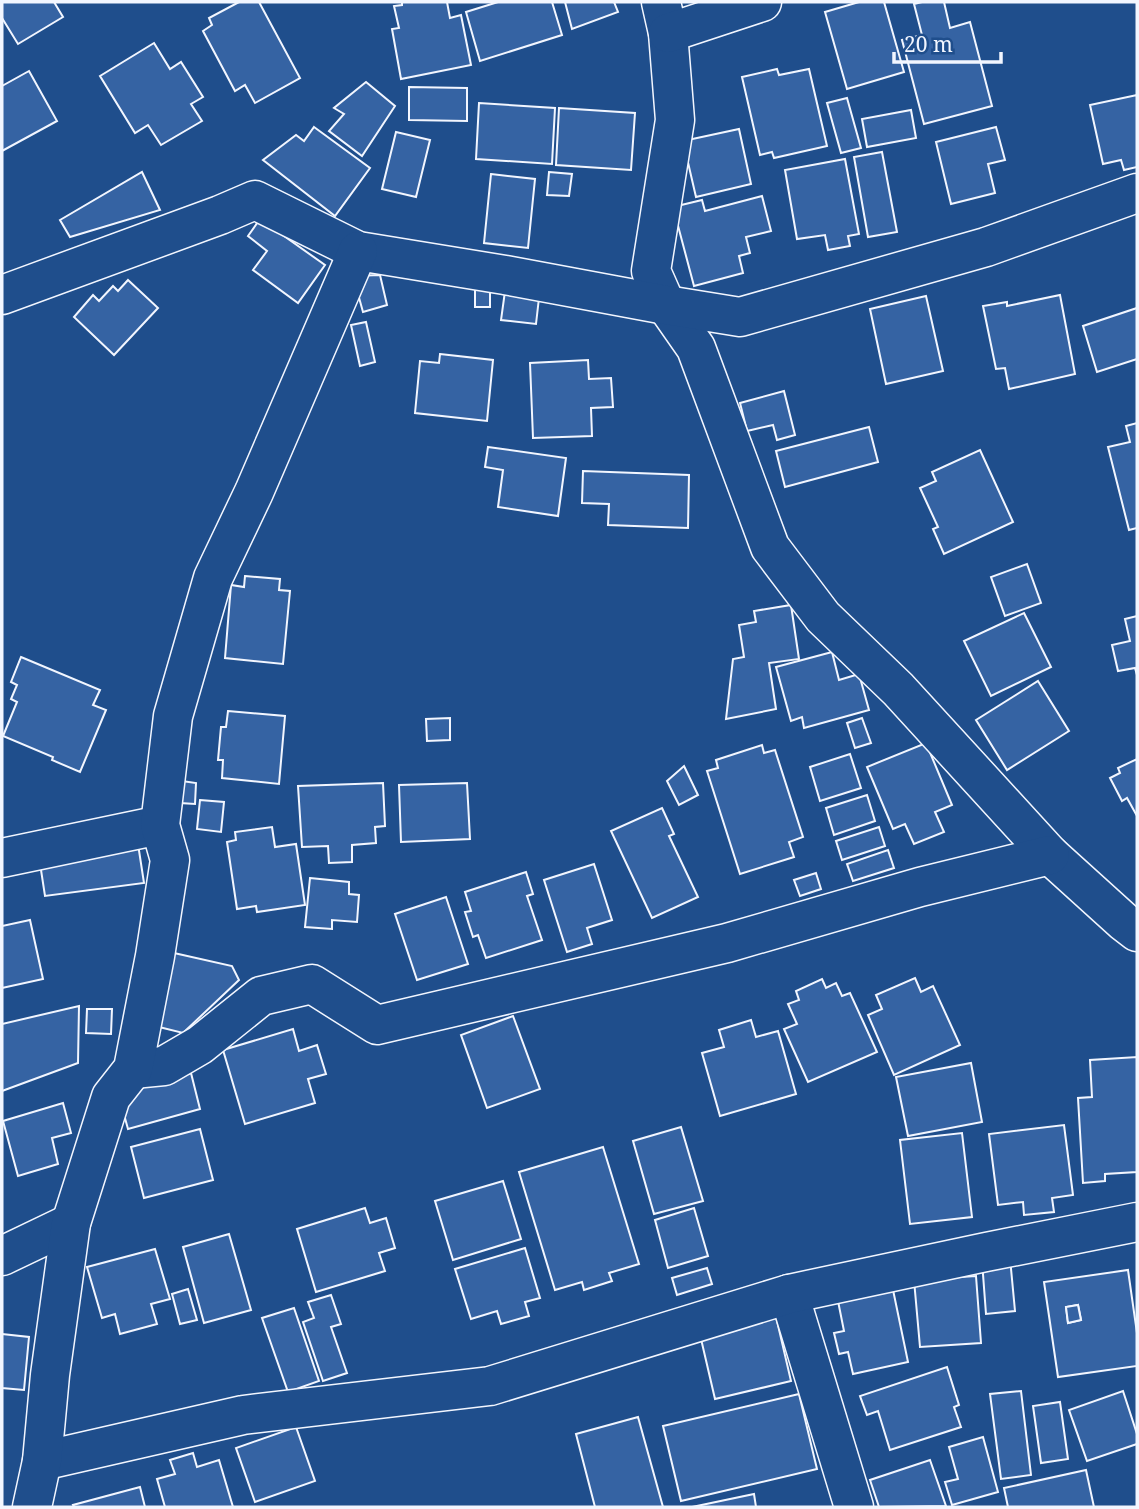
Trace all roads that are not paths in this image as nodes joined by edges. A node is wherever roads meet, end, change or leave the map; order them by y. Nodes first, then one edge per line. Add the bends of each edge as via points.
1 (762, 2) edge
2 (664, 17) edge
3 (1137, 193) edge
4 (358, 251) junction
5 (3, 293) edge
6 (666, 305) junction
7 (160, 825) junction
8 (1050, 855) junction
9 (2, 858) edge
10 (1137, 932) edge
11 (133, 1069) junction
12 (1137, 1222) edge
13 (71, 1223) junction
14 (2, 1256) edge
15 (789, 1294) junction
16 (42, 1461) junction
17 (32, 1507) edge
18 (854, 1507) edge

1 - 2 street
2 - 6 street via 675,120 651,271
3 - 6 street via 986,247 740,317
4 - 5 street via 254,200
4 - 6 street
4 - 7 street via 213,578 173,716
6 - 8 street via 696,348 770,547 823,617 898,689
7 - 9 street
7 - 11 street via 170,860
8 - 10 street
8 - 11 street via 727,943 377,1025 312,984 261,996 200,1045 164,1066
11 - 13 street via 111,1097
12 - 15 street
13 - 14 street
13 - 16 street
15 - 16 street via 490,1386 243,1415
15 - 18 street
16 - 17 street

